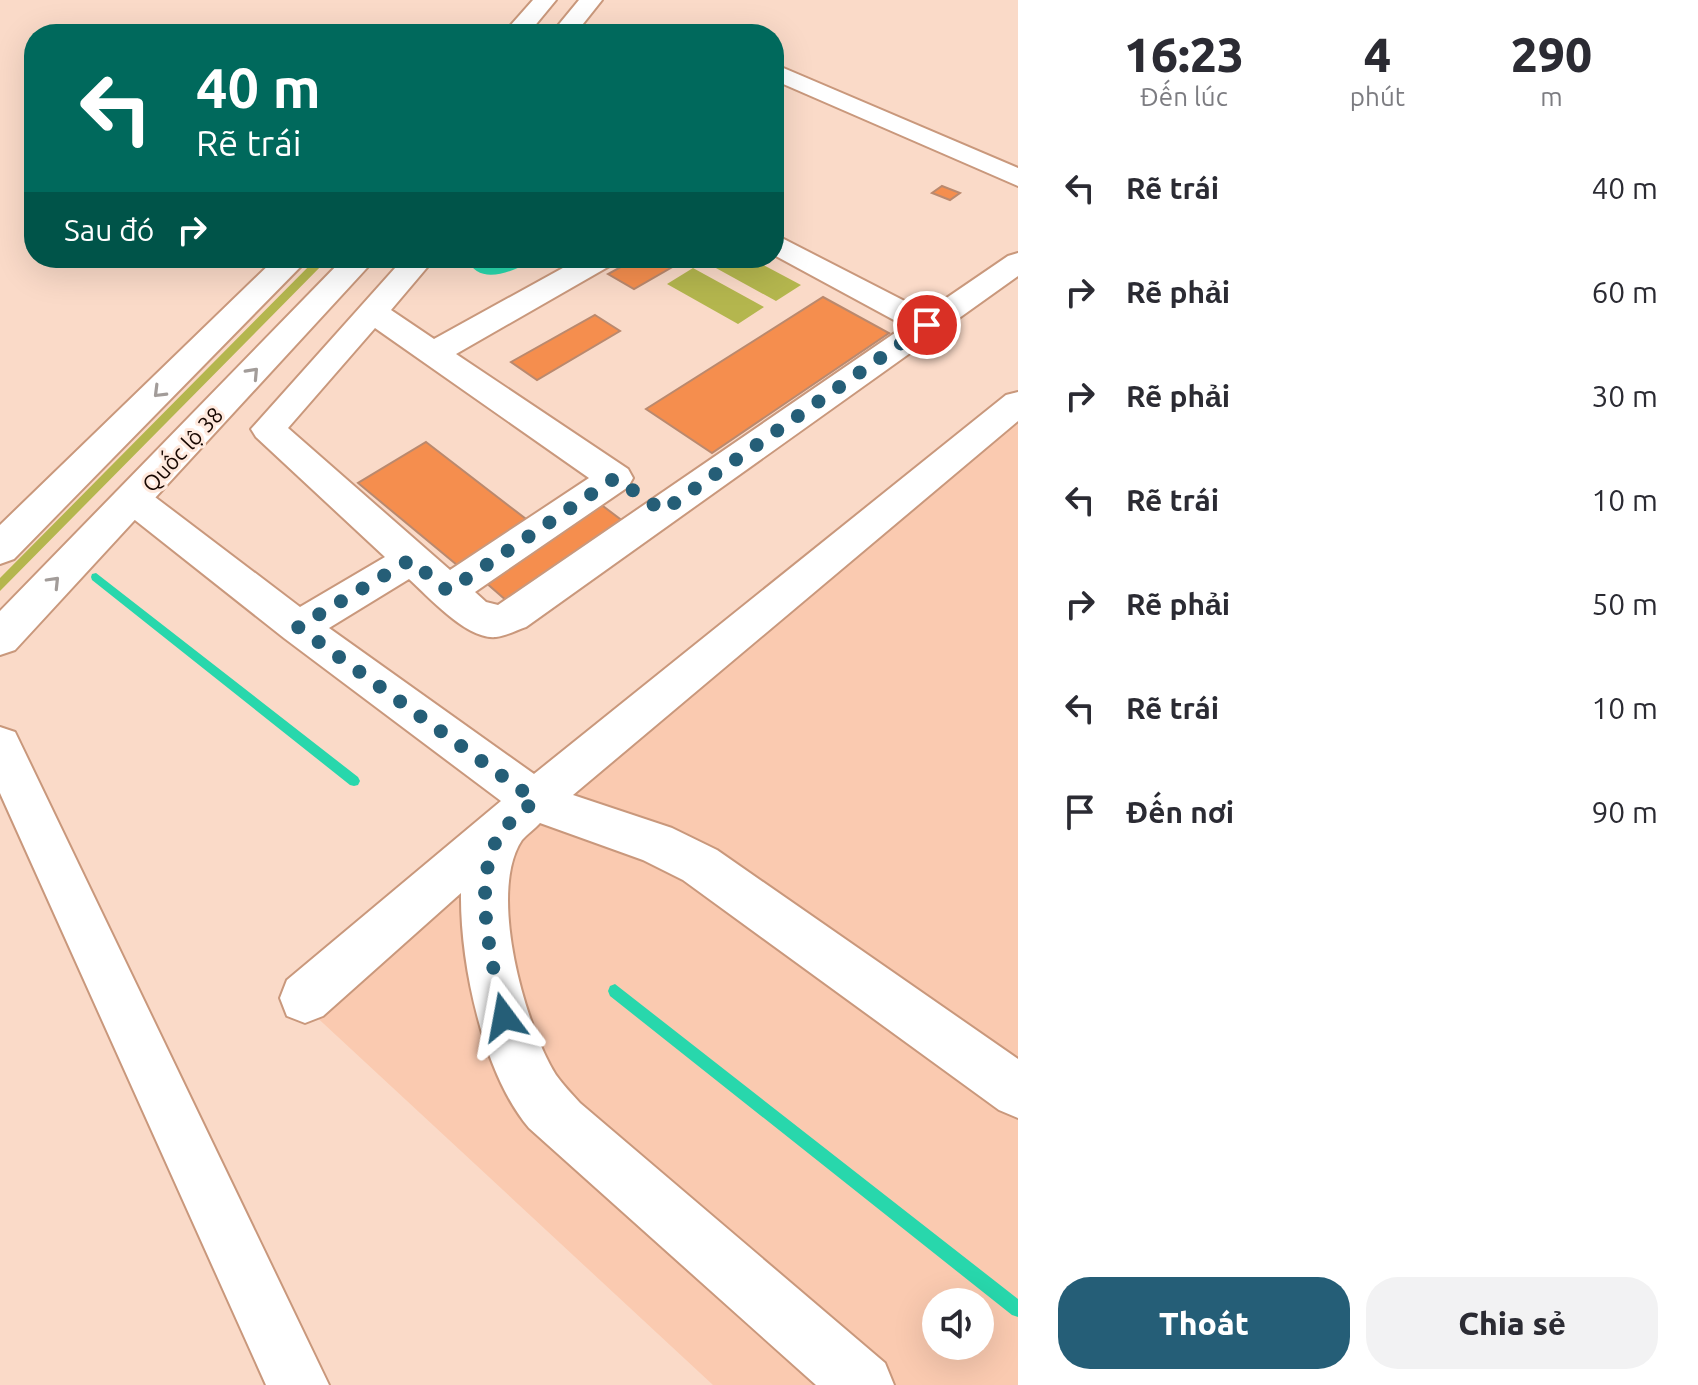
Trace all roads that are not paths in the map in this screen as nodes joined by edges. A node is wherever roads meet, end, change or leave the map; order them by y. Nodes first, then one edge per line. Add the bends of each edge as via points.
1 (545, 0) edge
2 (591, 0) edge
3 (524, 24) edge
4 (571, 24) edge
5 (784, 75) edge
6 (1018, 178) edge
7 (784, 248) edge
8 (1018, 262) edge
9 (284, 268) edge
10 (352, 268) edge
11 (411, 268) edge
12 (585, 268) edge
13 (372, 311) junction
14 (927, 325) junction
15 (433, 353) junction
16 (1018, 403) edge
17 (615, 478) junction
18 (134, 500) junction
19 (663, 511) junction
20 (0, 549) edge
21 (410, 560) junction
22 (448, 591) junction
23 (298, 627) junction
24 (0, 638) edge
25 (0, 745) edge
26 (535, 800) junction
27 (305, 998) dead end
28 (1018, 1091) edge
29 (298, 1385) edge
30 (863, 1385) edge

1 - 3 highway
2 - 4 highway
5 - 6 street
7 - 14 street
8 - 14 street
9 -> 20 highway
18 -> 10 highway, Quốc lộ 38
11 - 13 street
12 - 15 street
13 - 15 street
13 - 21 street via 268,429
14 - 19 street
15 - 17 street
16 - 26 street
17 - 19 street
17 - 22 street
18 - 23 street
24 -> 18 highway, Quốc lộ 38
19 - 22 street via 505,621 483,620
21 - 22 street
21 - 23 street
23 - 26 street
25 - 29 street
26 - 27 street
26 - 28 street via 656,843 700,865
26 - 30 street via 503,830 485,899 486,931 504,1017 538,1095 561,1122

